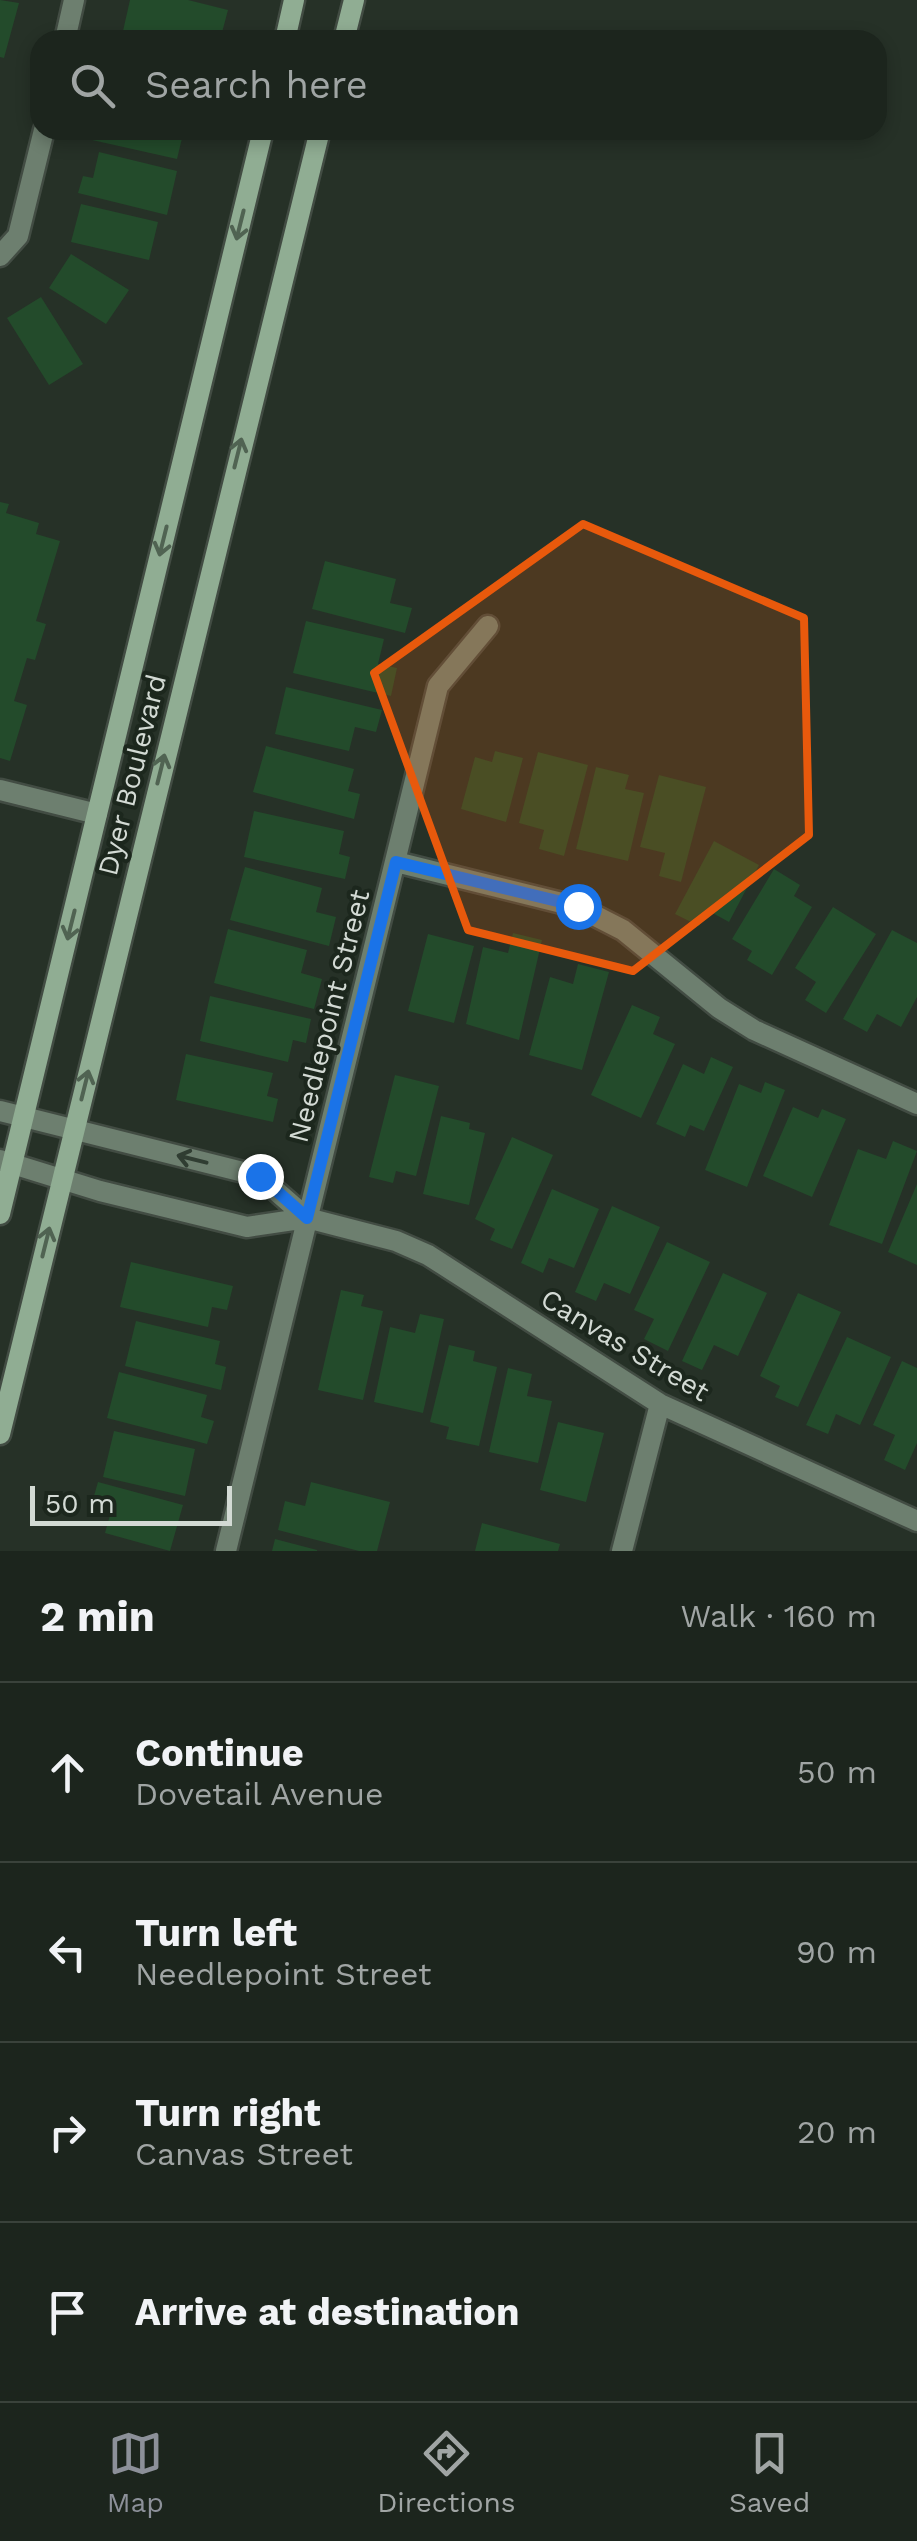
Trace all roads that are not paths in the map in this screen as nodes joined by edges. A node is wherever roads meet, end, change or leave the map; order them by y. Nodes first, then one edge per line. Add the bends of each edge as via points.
1 (74, 0) edge
2 (294, 0) edge
3 (354, 0) edge
4 (67, 30) edge
5 (287, 30) edge
6 (346, 30) edge
7 (42, 140) edge
8 (261, 140) edge
9 (318, 140) edge
10 (0, 256) edge
11 (488, 626) dead end
12 (0, 790) edge
13 (97, 814) junction
14 (396, 862) junction
15 (917, 1104) edge
16 (0, 1110) edge
17 (24, 1117) junction
18 (74, 1130) junction
19 (6, 1162) edge
20 (62, 1180) junction
21 (0, 1214) edge
22 (307, 1218) junction
23 (660, 1404) junction
24 (0, 1434) edge
25 (917, 1521) edge
26 (226, 1551) edge
27 (622, 1551) edge

1 - 4 street
2 - 5 main road
3 - 6 main road
7 - 10 street via 18,236
8 -> 13 main road, Dyer Boulevard
18 -> 9 main road, Dyer Boulevard
11 - 14 street, Needlepoint Street via 438,686
12 - 13 street
13 -> 17 main road, Dyer Boulevard
14 - 15 street via 578,906 624,930 754,1030
14 - 22 street, Needlepoint Street
16 - 17 street, Canvas Street
17 - 18 street, Canvas Street
17 - 19 main road, Dyer Boulevard
18 - 20 main road, Dyer Boulevard
22 -> 18 street, Canvas Street via 260,1176
19 - 20 street, Canvas Street
19 - 21 main road, Dyer Boulevard
20 - 22 street, Canvas Street via 248,1227
24 -> 20 main road, Dyer Boulevard
22 - 23 street, Canvas Street via 428,1256
22 - 26 street, Needlepoint Street
23 - 25 street, Canvas Street
23 - 27 street

